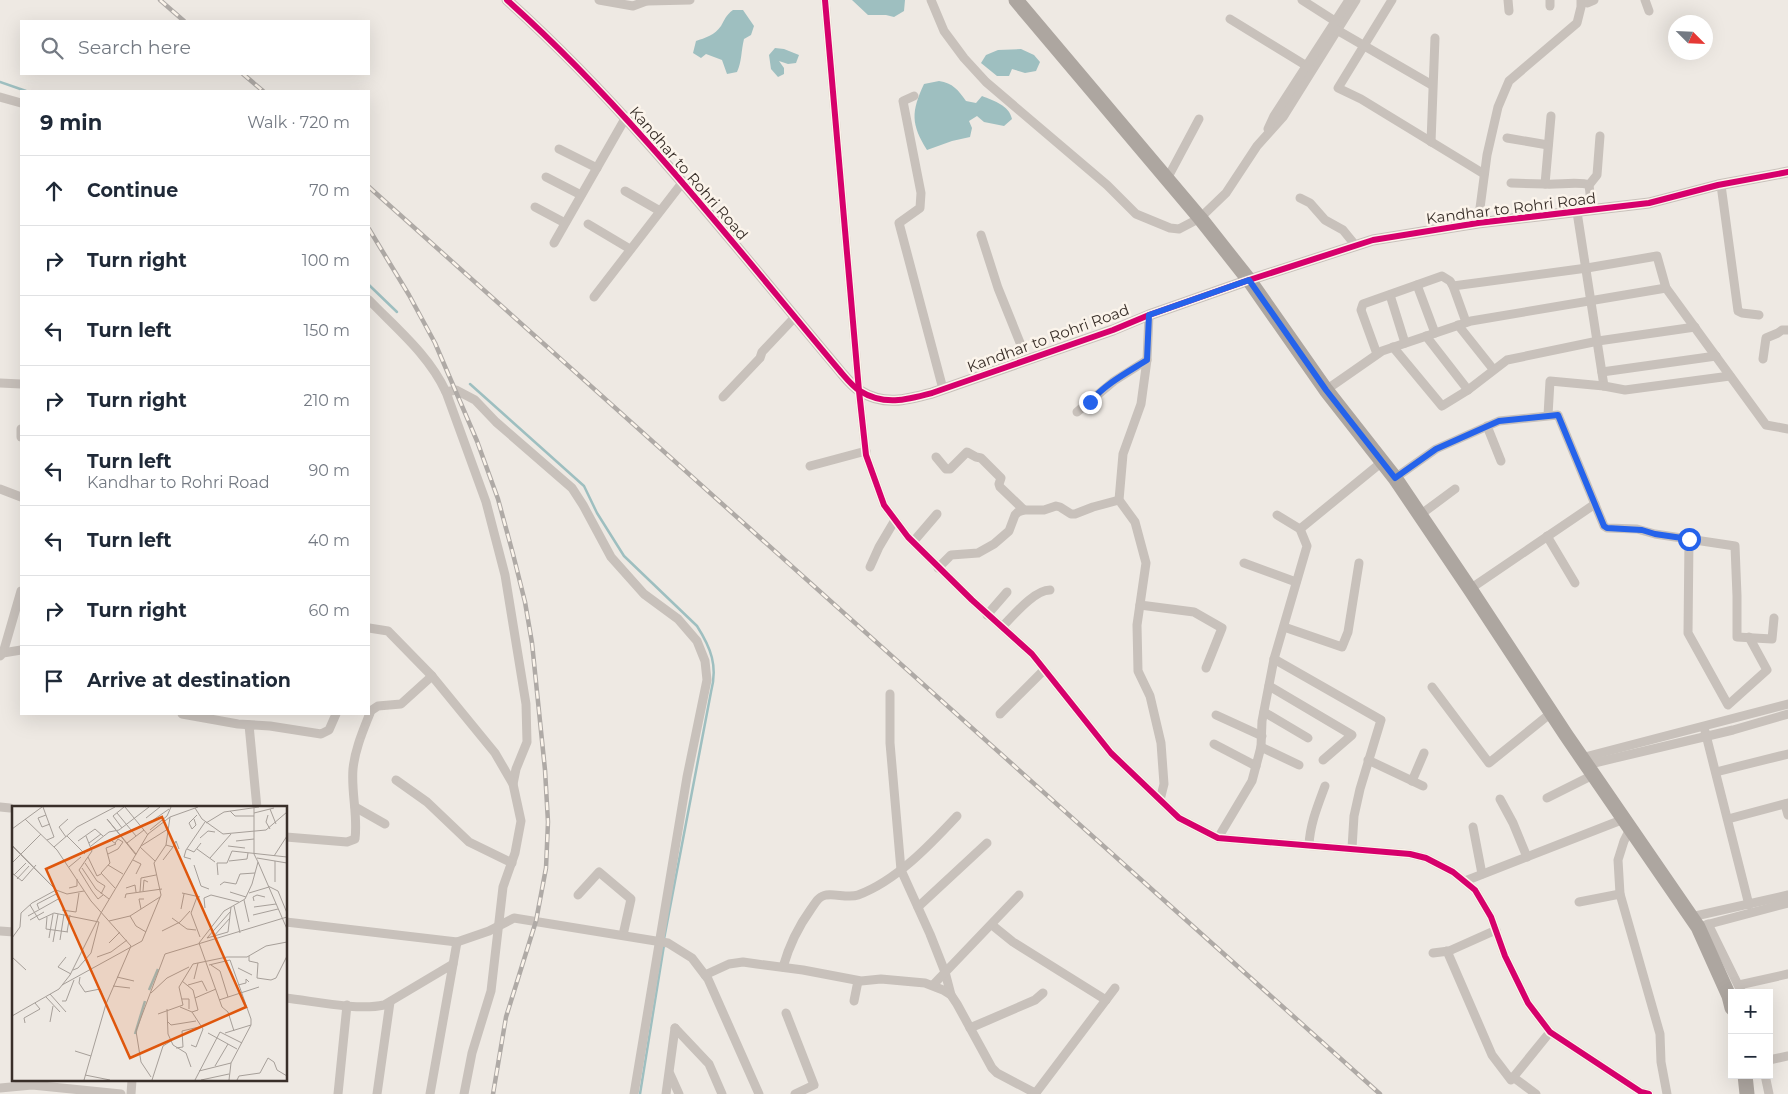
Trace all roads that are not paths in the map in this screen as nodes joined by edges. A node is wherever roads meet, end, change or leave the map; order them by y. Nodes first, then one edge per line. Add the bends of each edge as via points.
1 (509, 0) edge
2 (599, 0) edge
3 (690, 0) edge
4 (825, 0) edge
5 (931, 0) edge
6 (1016, 0) edge
7 (1302, 0) edge
8 (1349, 0) edge
9 (1356, 0) edge
10 (1392, 0) edge
11 (1508, 0) edge
12 (1581, 0) edge
13 (1586, 0) edge
14 (1594, 0) edge
15 (1645, 0) edge
16 (648, 1) edge
17 (1509, 11) dead end
18 (1649, 11) dead end
19 (1230, 19) dead end
20 (1338, 25) junction
21 (1434, 38) dead end
22 (1364, 46) junction
23 (1309, 68) junction
24 (1432, 85) junction
25 (914, 96) dead end
26 (0, 97) edge
27 (20, 103) edge
28 (1551, 116) dead end
29 (626, 117) junction
30 (1199, 119) dead end
31 (1600, 136) dead end
32 (1507, 138) dead end
33 (1431, 142) junction
34 (1548, 145) junction
35 (558, 150) dead end
36 (597, 168) junction
37 (1788, 172) edge
38 (1484, 174) junction
39 (546, 177) dead end
40 (1167, 178) junction
41 (682, 183) junction
42 (1510, 183) dead end
43 (1545, 184) junction
44 (1589, 185) junction
45 (1721, 185) junction
46 (625, 192) dead end
47 (582, 195) junction
48 (1300, 198) dead end
49 (535, 207) dead end
50 (1592, 210) junction
51 (660, 211) junction
52 (1577, 212) junction
53 (1200, 218) junction
54 (565, 223) junction
55 (1478, 223) junction
56 (588, 224) dead end
57 (981, 235) dead end
58 (554, 243) dead end
59 (1356, 246) junction
60 (630, 249) junction
61 (1587, 268) junction
62 (1249, 280) junction
63 (1417, 285) junction
64 (1453, 286) junction
65 (1666, 288) junction
66 (1390, 295) junction
67 (594, 297) dead end
68 (1592, 300) junction
69 (370, 301) edge
70 (1149, 315) junction
71 (1759, 315) dead end
72 (795, 317) junction
73 (1462, 324) junction
74 (1695, 327) junction
75 (1788, 330) edge
76 (1435, 333) junction
77 (1426, 336) junction
78 (1598, 341) junction
79 (1405, 343) junction
80 (1393, 347) junction
81 (1377, 354) junction
82 (1716, 356) junction
83 (1027, 360) junction
84 (1147, 360) junction
85 (1763, 360) dead end
86 (1494, 369) junction
87 (1602, 372) junction
88 (1730, 376) junction
89 (0, 383) edge
90 (20, 384) edge
91 (1604, 386) junction
92 (943, 389) junction
93 (1326, 390) junction
94 (1468, 390) junction
95 (859, 391) junction
96 (446, 392) junction
97 (723, 397) dead end
98 (1077, 412) dead end
99 (1548, 415) junction
100 (1487, 426) junction
101 (1788, 429) edge
102 (866, 451) junction
103 (936, 457) dead end
104 (1501, 461) dead end
105 (1382, 462) junction
106 (810, 466) dead end
107 (1395, 478) junction
108 (0, 489) edge
109 (1455, 489) dead end
110 (20, 496) edge
111 (1119, 500) junction
112 (1595, 504) junction
113 (1024, 510) junction
114 (937, 514) dead end
115 (1420, 514) junction
116 (1277, 515) dead end
117 (895, 520) junction
118 (1300, 529) junction
119 (1547, 536) junction
120 (1689, 539) junction
121 (913, 542) junction
122 (1244, 563) dead end
123 (1359, 563) dead end
124 (870, 567) dead end
125 (938, 568) junction
126 (1296, 582) junction
127 (1575, 583) dead end
128 (1470, 589) junction
129 (1050, 590) dead end
130 (1007, 592) dead end
131 (20, 594) edge
132 (1140, 605) junction
133 (988, 614) junction
134 (1774, 618) dead end
135 (1002, 627) junction
136 (1284, 627) junction
137 (370, 628) edge
138 (1749, 637) junction
139 (20, 650) edge
140 (1, 654) edge
141 (1274, 659) junction
142 (1206, 668) dead end
143 (1044, 670) junction
144 (432, 676) junction
145 (1269, 686) junction
146 (1432, 688) dead end
147 (890, 694) dead end
148 (1788, 704) edge
149 (370, 711) edge
150 (1264, 712) junction
151 (1551, 712) junction
152 (1000, 714) dead end
153 (1788, 714) edge
154 (188, 715) edge
155 (336, 715) edge
156 (368, 715) edge
157 (1216, 715) dead end
158 (250, 725) junction
159 (1704, 726) junction
160 (1262, 736) junction
161 (1706, 736) junction
162 (1308, 738) dead end
163 (1214, 744) dead end
164 (1261, 747) junction
165 (1424, 753) dead end
166 (1788, 754) edge
167 (1323, 760) dead end
168 (1368, 760) junction
169 (1299, 765) dead end
170 (1256, 766) junction
171 (1587, 766) junction
172 (1716, 772) junction
173 (396, 780) dead end
174 (1412, 781) junction
175 (513, 784) junction
176 (1325, 786) dead end
177 (1423, 786) dead end
178 (1547, 798) dead end
179 (1160, 800) junction
180 (1500, 800) dead end
181 (1787, 804) edge
182 (257, 806) edge
183 (0, 807) edge
184 (355, 807) junction
185 (10, 808) dead end
186 (1788, 815) edge
187 (956, 816) dead end
188 (1728, 819) junction
189 (385, 824) dead end
190 (1627, 824) junction
191 (1473, 827) dead end
192 (288, 837) edge
193 (1218, 838) junction
194 (987, 843) dead end
195 (1309, 845) junction
196 (1352, 848) junction
197 (1527, 857) junction
198 (512, 863) junction
199 (901, 870) junction
200 (1482, 874) junction
201 (1465, 881) junction
202 (1620, 894) junction
203 (578, 895) dead end
204 (1019, 895) dead end
205 (1788, 895) edge
206 (1579, 902) dead end
207 (1788, 903) edge
208 (1749, 905) junction
209 (918, 907) junction
210 (288, 922) edge
211 (1699, 923) junction
212 (992, 924) junction
213 (498, 926) junction
214 (1496, 930) junction
215 (623, 935) junction
216 (456, 942) junction
217 (663, 942) junction
218 (1447, 951) junction
219 (1433, 953) dead end
220 (453, 964) junction
221 (783, 967) junction
222 (945, 972) junction
223 (705, 975) junction
224 (1788, 975) edge
225 (858, 981) junction
226 (933, 985) junction
227 (1115, 988) dead end
228 (1740, 989) edge
229 (1043, 993) dead end
230 (1728, 994) edge
231 (951, 995) junction
232 (288, 998) edge
233 (1106, 1000) junction
234 (854, 1001) dead end
235 (390, 1002) junction
236 (347, 1005) junction
237 (786, 1013) dead end
238 (970, 1028) junction
239 (1550, 1032) junction
240 (1788, 1056) edge
241 (1773, 1059) edge
242 (669, 1072) junction
243 (1513, 1076) junction
244 (1745, 1079) edge
245 (1766, 1079) edge
246 (0, 1088) edge
247 (121, 1094) edge
248 (338, 1094) edge
249 (377, 1094) edge
250 (430, 1094) edge
251 (464, 1094) edge
252 (634, 1094) edge
253 (666, 1094) edge
254 (679, 1094) edge
255 (722, 1094) edge
256 (759, 1094) edge
257 (795, 1094) edge
258 (1035, 1094) edge
259 (1536, 1094) edge
260 (1649, 1094) edge
261 (1667, 1094) edge
262 (1747, 1094) edge
263 (1769, 1094) edge

1 - 29 street, Kandhar to Rohri Road
2 - 16 street via 633,6
3 - 16 street
4 - 95 street
5 - 53 street via 944,31 986,82 1107,185 1136,214 1179,229
6 - 40 main road
7 - 20 street
8 - 20 street
9 - 20 street
10 - 22 street
11 - 17 street
12 - 38 street via 1578,23 1509,81 1498,107
13 - 14 street
15 - 18 street
19 - 23 street
20 - 22 street
20 - 23 street
21 - 24 street
22 - 24 street
22 - 33 street via 1338,88
23 - 53 street via 1283,117 1265,136 1226,193
24 - 33 street
25 - 92 street via 903,102 920,208 899,223
26 - 27 street
28 - 34 street
29 - 36 street
29 - 41 street, Kandhar to Rohri Road
30 - 40 street
31 - 44 street via 1597,174
32 - 34 street
33 - 38 street
34 - 43 street
35 - 36 street
36 - 47 street
37 - 45 street, Kandhar to Rohri Road
38 - 55 street
39 - 47 street
40 - 53 main road
41 - 51 street
41 - 72 street, Kandhar to Rohri Road
42 - 43 street
43 - 44 street via 1582,182
44 - 50 street
45 - 50 street, Kandhar to Rohri Road via 1649,203
45 - 71 street via 1738,311
46 - 51 street
47 - 54 street
48 - 59 street via 1310,203 1325,220 1343,230
49 - 54 street
50 - 52 street, Kandhar to Rohri Road
51 - 60 street
52 - 55 street, Kandhar to Rohri Road
52 - 61 street
53 - 62 main road
54 - 58 street
55 - 59 street, Kandhar to Rohri Road via 1374,240
56 - 60 street
57 - 83 street
59 - 62 street, Kandhar to Rohri Road
60 - 67 street
61 - 64 street
61 - 65 street via 1657,256
61 - 68 street
62 - 70 street, Kandhar to Rohri Road
62 - 93 main road
63 - 64 street via 1442,276
63 - 66 street
63 - 76 street
64 - 73 street
65 - 68 street
65 - 74 street
66 - 79 street
66 - 81 street via 1363,304 1361,310
68 - 73 street
68 - 78 street
69 - 96 street via 425,358
70 - 83 street, Kandhar to Rohri Road
70 - 84 street
72 - 95 street, Kandhar to Rohri Road
72 - 97 street
73 - 76 street
73 - 86 street
74 - 78 street
74 - 82 street
75 - 85 street via 1766,338
76 - 77 street
77 - 79 street
77 - 94 street
78 - 86 street via 1507,360
78 - 87 street
79 - 80 street
80 - 81 street
80 - 94 street via 1442,406
81 - 93 street
82 - 87 street
82 - 88 street
83 - 92 street, Kandhar to Rohri Road
84 - 98 street
84 - 111 street via 1141,404 1123,454
86 - 94 street
87 - 91 street
88 - 91 street via 1625,390
88 - 101 street via 1766,425
89 - 90 street
91 - 99 street via 1550,381
92 - 95 street, Kandhar to Rohri Road via 903,401 879,400
93 - 105 main road
95 - 102 street
96 - 175 street via 486,502 505,575 526,704 527,742
96 - 217 street via 456,390 475,400 572,488 612,558 644,594 678,619 697,641 705,661 707,680 687,777
99 - 100 street via 1499,421
99 - 112 street via 1558,415
100 - 104 street
100 - 107 street via 1436,449
102 - 106 street
102 - 117 street via 884,505
103 - 113 street via 946,469 950,469 967,452 981,458 1001,478 1000,488
105 - 107 main road
105 - 118 street
107 - 115 main road
108 - 110 street
109 - 115 street
111 - 113 street via 1075,514 1056,506
111 - 132 street via 1135,522 1146,563
112 - 119 street
112 - 120 street via 1607,528 1642,530
113 - 125 street via 1018,512 1009,531 994,544 978,553 951,555
114 - 121 street
115 - 128 main road
116 - 118 street
117 - 121 street
117 - 124 street
118 - 126 street via 1307,546
119 - 127 street
119 - 128 street
120 - 138 street via 1734,546 1737,637
120 - 138 street via 1688,633 1728,705 1766,670
121 - 125 street
122 - 126 street
123 - 136 street via 1348,632 1342,647
125 - 133 street
126 - 136 street
128 - 151 main road
129 - 135 street via 1030,600
130 - 133 street
131 - 140 street
132 - 142 street via 1194,612 1222,628
132 - 179 street via 1138,670 1150,696 1160,743 1164,784
133 - 135 street
134 - 138 street via 1772,638
135 - 143 street via 1032,654
136 - 141 street
137 - 144 street via 388,631
139 - 140 street
141 - 145 street
141 - 168 street via 1381,720
143 - 152 street
143 - 179 street via 1111,753
144 - 149 street via 401,704 378,706
144 - 175 street via 495,753
145 - 150 street
145 - 167 street via 1352,735
146 - 151 street via 1489,763
147 - 199 street via 890,743
148 - 159 street
150 - 160 street
150 - 162 street
151 - 171 main road
153 - 161 street
154 - 158 street
155 - 158 street via 329,730 321,734
156 - 184 street via 354,761
157 - 160 street
158 - 182 street
159 - 161 street
159 - 171 street
160 - 164 street
161 - 171 street
161 - 172 street
163 - 170 street
164 - 169 street
164 - 170 street
165 - 174 street
166 - 172 street
168 - 174 street
168 - 196 street via 1354,816
170 - 193 street via 1252,781
171 - 178 street
171 - 190 main road
172 - 188 street
173 - 198 street via 427,802 469,842
174 - 177 street
175 - 198 street via 521,821
176 - 195 street
179 - 193 street via 1179,818
180 - 197 street
181 - 186 street
181 - 188 street
183 - 185 street
184 - 189 street
184 - 192 street via 355,839 347,842
187 - 199 street
188 - 208 street
190 - 197 street
190 - 202 street via 1618,860
190 - 211 main road
191 - 200 street
193 - 195 street
194 - 209 street
195 - 196 street
196 - 201 street via 1426,858
197 - 200 street
198 - 213 street via 503,887
199 - 209 street
199 - 221 street via 852,898 821,896 803,919
200 - 201 street
201 - 214 street via 1475,890
202 - 206 street
202 - 261 street via 1660,1034
203 - 215 street via 599,872 631,899
204 - 212 street
205 - 208 street
207 - 211 street
208 - 211 street
209 - 222 street
210 - 216 street
211 - 228 street
211 - 230 main road
212 - 222 street
212 - 233 street via 1013,942
213 - 215 street via 514,918
213 - 216 street
213 - 251 street via 491,991 472,1053
214 - 218 street
214 - 239 street via 1528,1004
215 - 217 street
216 - 220 street
217 - 223 street via 692,958
217 - 252 street
218 - 219 street
218 - 243 street via 1492,1055 1511,1080
220 - 235 street
220 - 250 street
221 - 223 street via 743,962 725,965
221 - 225 street
222 - 226 street
222 - 231 street
223 - 256 street
224 - 228 street
225 - 226 street via 881,979
225 - 234 street
226 - 231 street
227 - 233 street
229 - 238 street via 1035,1000
231 - 238 street
232 - 236 street
233 - 258 street
235 - 236 street via 370,1008
235 - 249 street
236 - 248 street
237 - 257 street via 814,1086
238 - 258 street via 992,1068
239 - 243 street
239 - 260 street via 1641,1092
240 - 241 street
242 - 253 street
242 - 254 street
242 - 255 street via 675,1028 710,1064
243 - 259 street
244 - 262 main road
245 - 263 street
246 - 247 street via 32,1085

